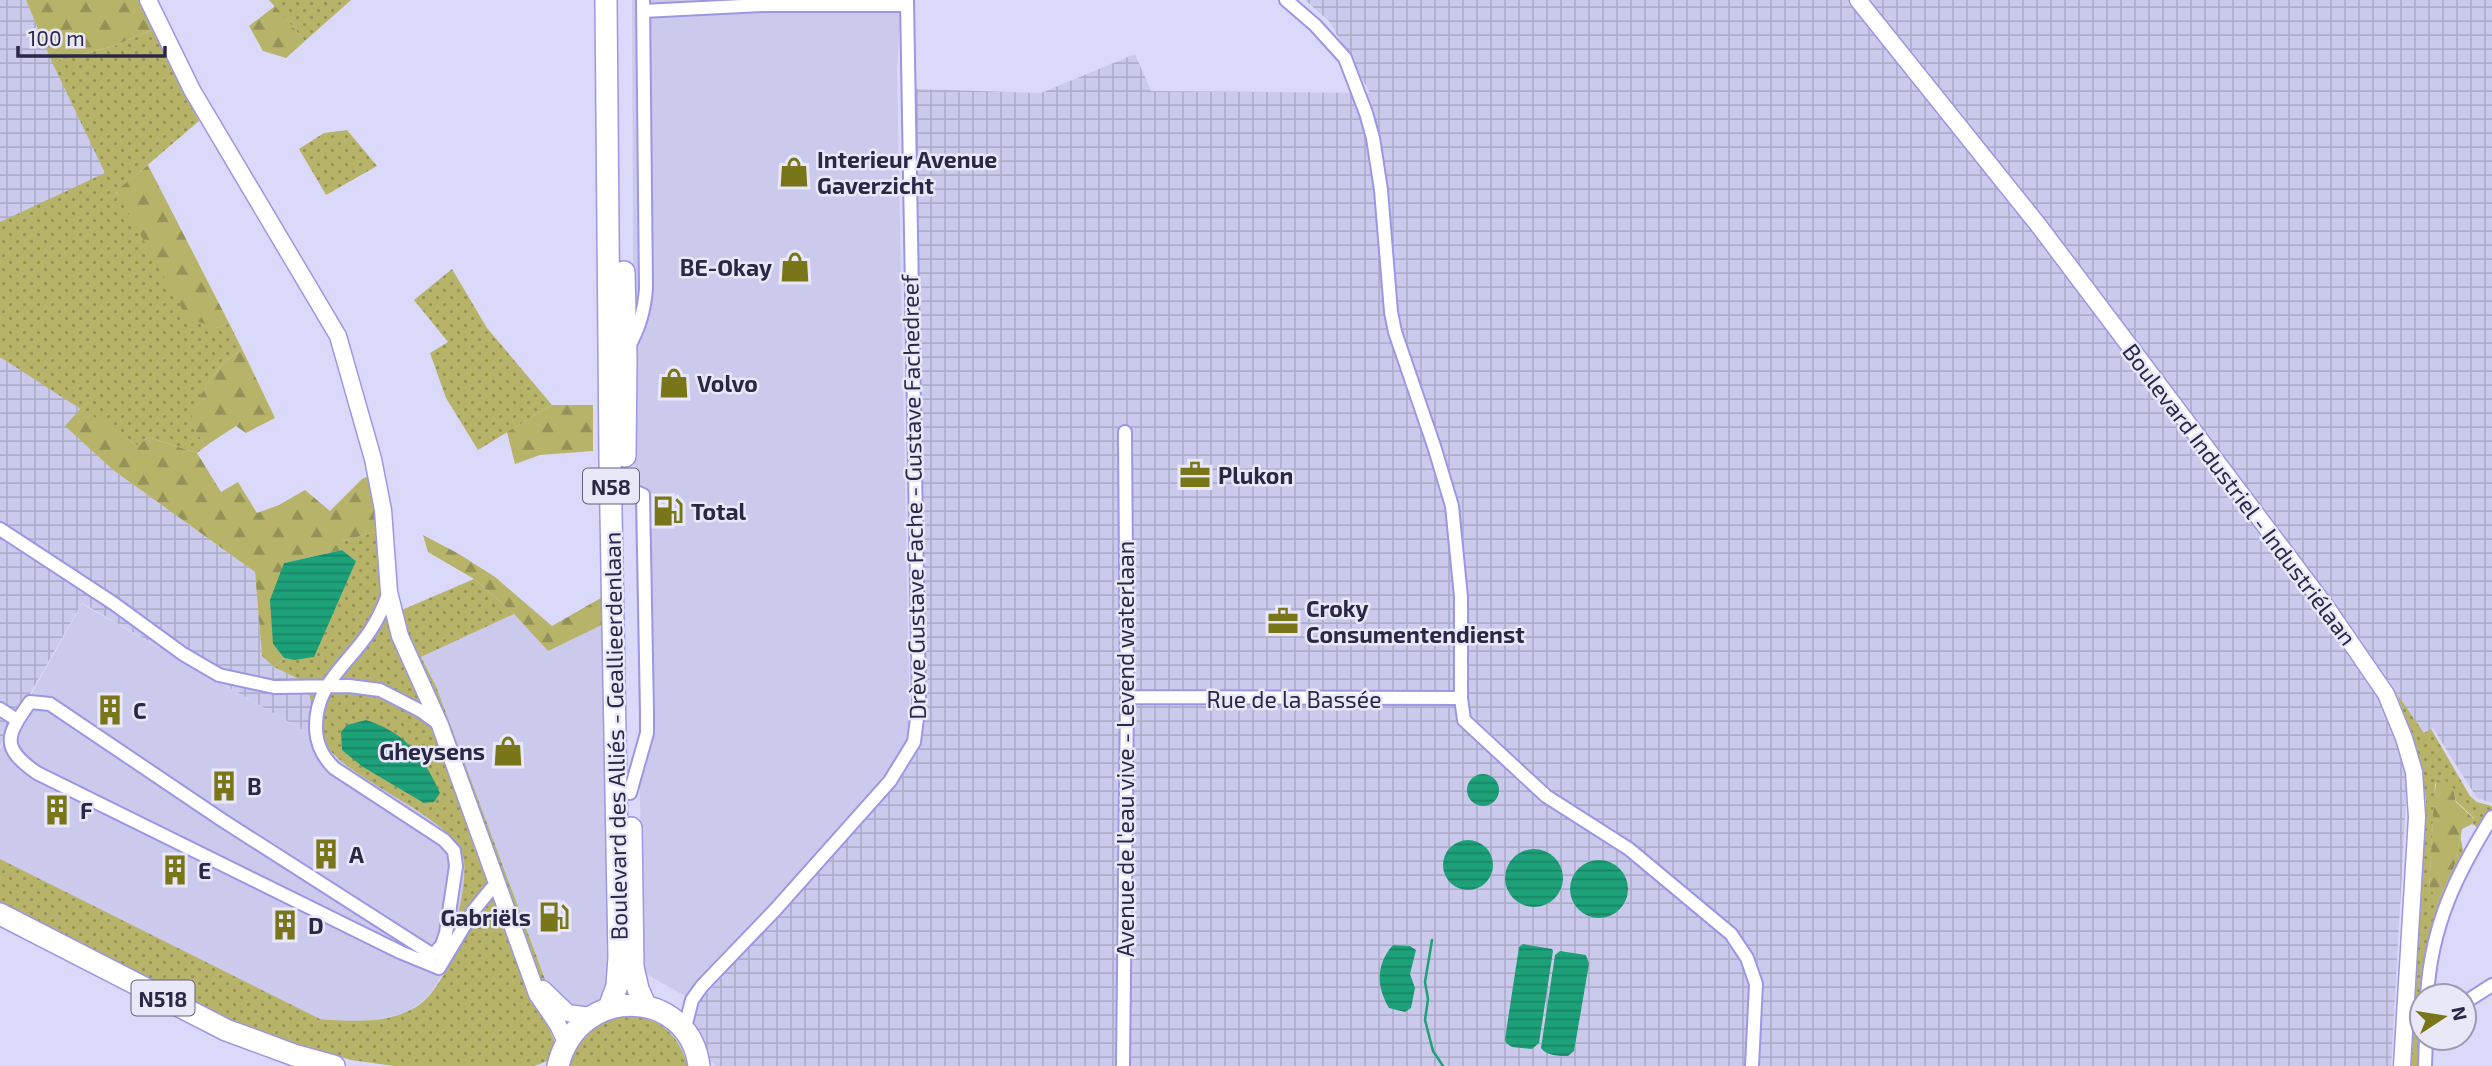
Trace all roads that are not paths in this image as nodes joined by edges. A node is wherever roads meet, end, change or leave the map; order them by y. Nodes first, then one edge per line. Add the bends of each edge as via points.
1 (148, 0) edge
2 (606, 0) edge
3 (620, 0) edge
4 (1286, 0) edge
5 (1858, 0) edge
6 (907, 2) edge
7 (762, 3) edge
8 (643, 5) edge
9 (626, 351) junction
10 (1125, 432) dead end
11 (0, 529) edge
12 (389, 592) junction
13 (327, 687) junction
14 (1127, 697) junction
15 (1461, 698) junction
16 (0, 709) edge
17 (17, 720) junction
18 (440, 726) junction
19 (2492, 817) edge
20 (499, 888) junction
21 (0, 914) edge
22 (432, 960) junction
23 (531, 973) junction
24 (2428, 982) edge
25 (698, 992) junction
26 (656, 1011) junction
27 (600, 1012) junction
28 (684, 1031) junction
29 (566, 1042) junction
30 (702, 1063) edge
31 (334, 1066) edge
32 (558, 1066) edge
33 (1123, 1066) edge
34 (1752, 1066) edge
35 (2402, 1066) edge

1 - 12 main road via 192,90 338,336 383,510
2 - 27 highway, Boulevard des Alliés - Geallieerdenlaan / N58 via 619,957 617,986
3 - 9 highway, Boulevard des Alliés - Geallieerdenlaan / N58
4 - 15 street via 1345,58 1373,138 1395,332 1452,506 1462,609
5 - 35 main road, Boulevard Industriel - Industriélaan via 2039,226 2327,608 2386,694 2414,772 2417,817
6 - 7 street, Drève Gustave Fache - Gustave Fachedreef
6 - 25 street, Drève Gustave Fache - Gustave Fachedreef via 919,703 914,742 890,781
7 - 8 street, Drève Gustave Fache - Gustave Fachedreef
8 - 9 street, Drève Gustave Fache - Gustave Fachedreef via 645,310
9 - 26 highway, Boulevard des Alliés - Geallieerdenlaan / N58 via 633,967 638,989
10 - 14 street, Avenue de l'eau vive - Levend waterlaan
11 - 13 street via 219,675 274,687
12 - 13 street via 369,634
12 - 18 main road via 400,636
13 - 18 street via 380,690
13 - 22 street via 320,696 316,721 316,738 324,758 444,840 453,851 456,866 448,924
14 - 15 street, Rue de la Bassée
14 - 33 street, Avenue de l'eau vive - Levend waterlaan
15 - 34 street via 1464,720 1546,796 1629,849 1740,945 1756,984
16 - 17 street
17 - 22 street via 30,702 50,704
17 - 22 street via 9,737 12,751 37,773 400,952
18 - 20 main road
19 - 24 street via 2439,923
20 - 22 street via 491,889 482,900 439,968
20 - 23 main road
21 - 31 highway, N518 via 226,1030
23 - 27 main road via 568,1013
23 - 29 main road via 537,994
25 - 26 street, Drève Gustave Fache - Gustave Fachedreef via 682,1006
25 - 28 street, Drève Gustave Fache - Gustave Fachedreef
26 - 27 highway via 628,1004
26 - 28 highway
27 - 29 highway via 579,1024
28 - 30 highway
29 - 32 highway

